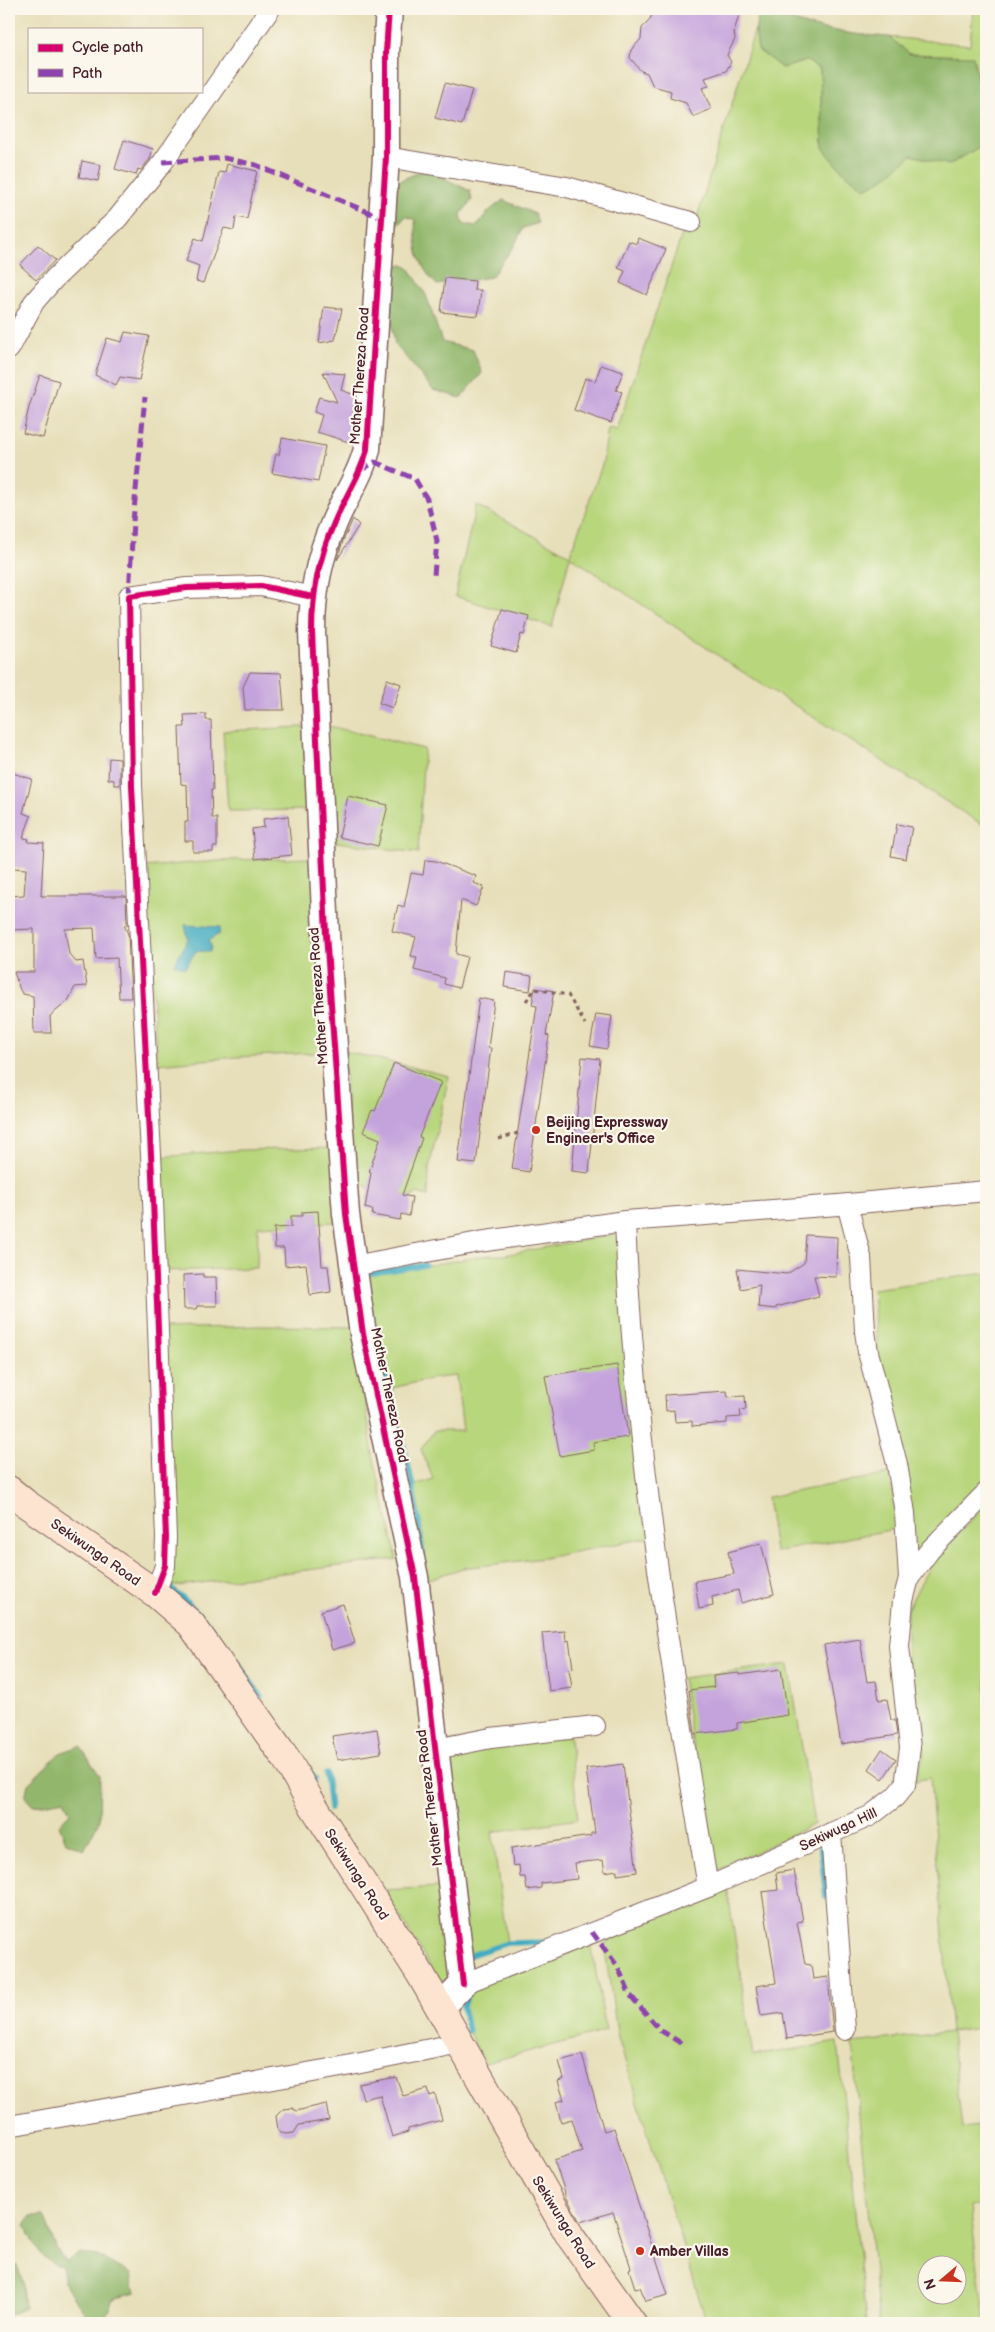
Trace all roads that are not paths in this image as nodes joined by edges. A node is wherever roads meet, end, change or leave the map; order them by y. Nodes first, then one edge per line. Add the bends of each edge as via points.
1 (270, 9) edge
2 (389, 9) edge
3 (386, 157) junction
4 (691, 222) dead end
5 (9, 348) edge
6 (314, 597) junction
7 (986, 1190) edge
8 (847, 1204) junction
9 (625, 1221) junction
10 (352, 1266) junction
11 (9, 1490) edge
12 (986, 1493) edge
13 (909, 1578) junction
14 (155, 1593) junction
15 (595, 1726) dead end
16 (436, 1749) junction
17 (831, 1832) junction
18 (708, 1887) junction
19 (462, 1984) junction
20 (440, 2008) junction
21 (846, 2030) dead end
22 (460, 2043) junction
23 (9, 2126) edge
24 (632, 2323) edge

1 - 5 street via 163,162 117,219 34,302
2 - 3 street, Mother Thereza Road
3 - 4 street via 568,186
3 - 6 street, Mother Thereza Road via 367,449 322,554
6 - 10 street, Mother Thereza Road via 312,632 326,934
6 - 14 street via 261,586 186,588 129,596 132,786 166,1537 165,1566
7 - 8 street
8 - 9 street
8 - 13 street via 861,1257 868,1352 898,1464
9 - 10 street via 479,1242
9 - 18 street via 633,1352 655,1547
10 - 16 street, Mother Thereza Road via 363,1334 415,1577
11 - 14 main road, Sekiwunga Road
12 - 13 street, Sekiwuga Hill via 930,1550
13 - 17 street, Sekiwuga Hill via 903,1601 899,1646 910,1748 905,1785 876,1811
14 - 20 main road, Sekiwunga Road via 191,1624 231,1678 287,1760
15 - 16 street via 492,1738
16 - 19 street, Mother Thereza Road
17 - 18 street, Sekiwuga Hill
17 - 21 street
18 - 19 street, Sekiwuga Hill
19 - 20 street
20 - 22 main road, Sekiwunga Road
22 - 23 street
22 - 24 main road, Sekiwunga Road via 570,2236

